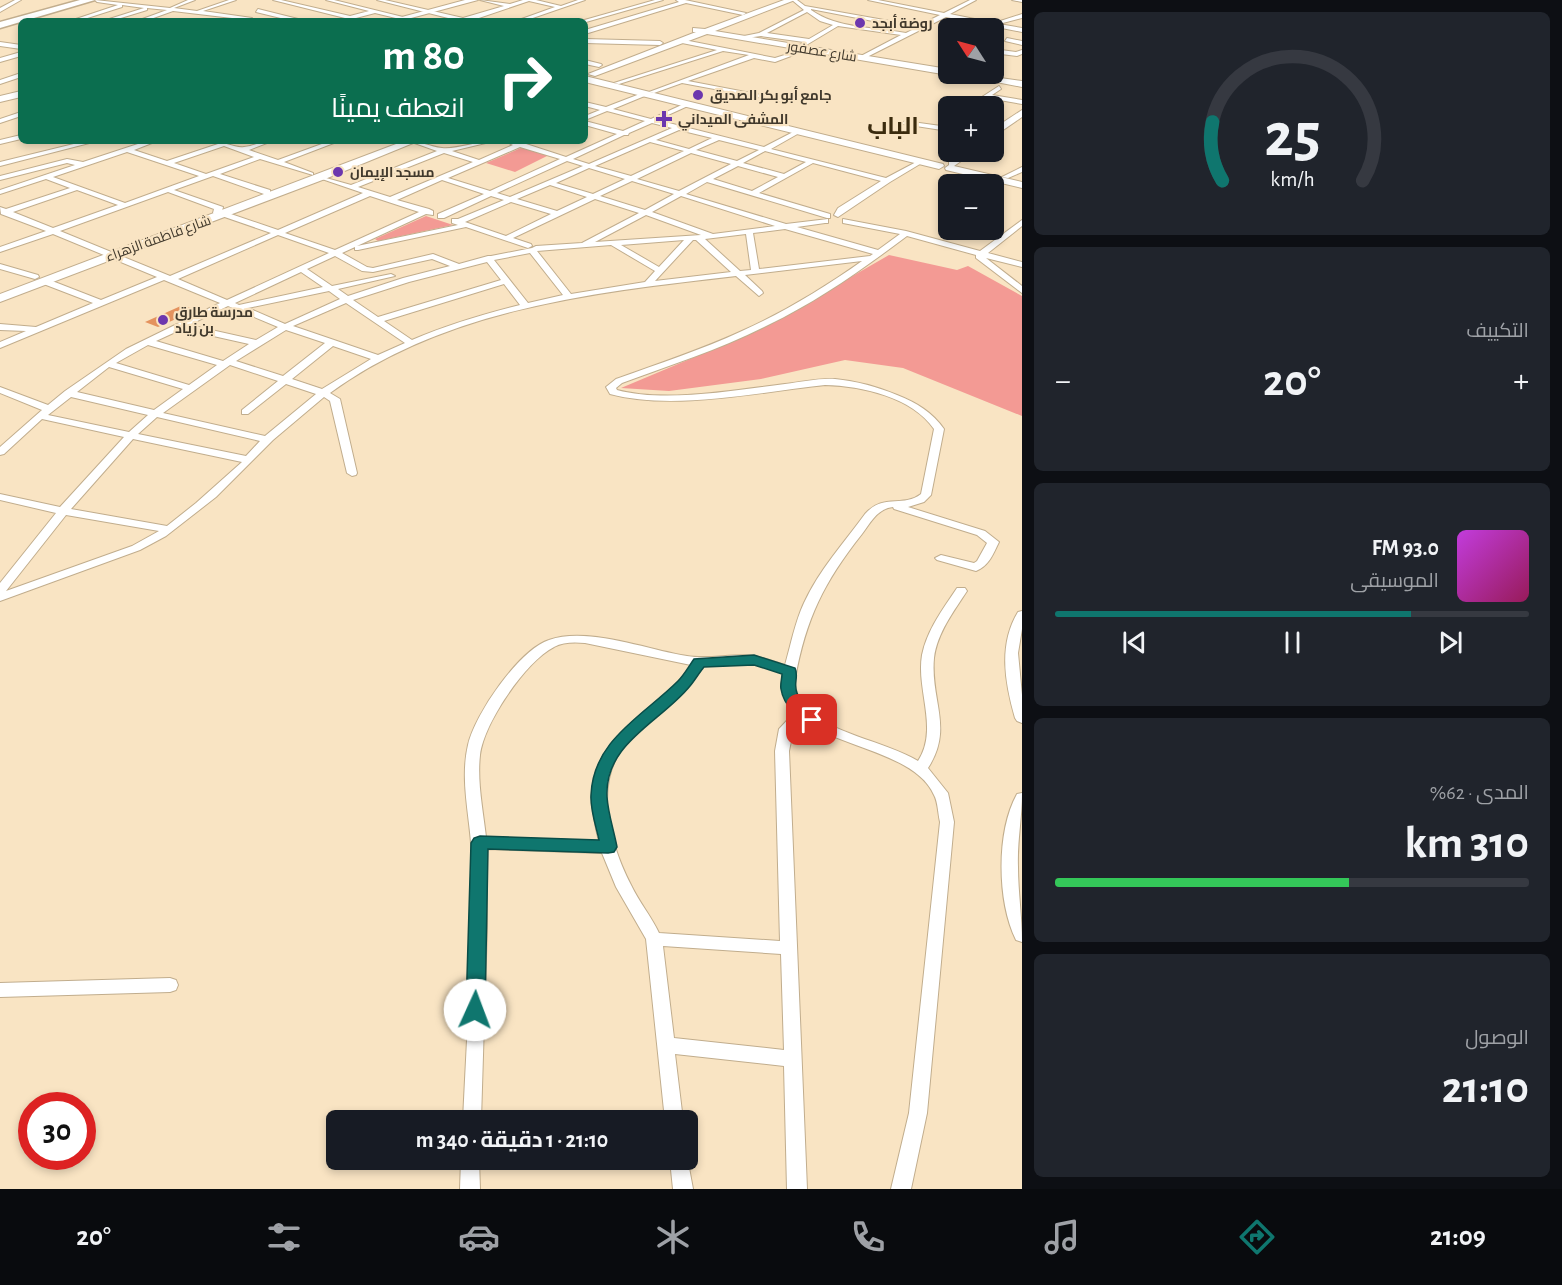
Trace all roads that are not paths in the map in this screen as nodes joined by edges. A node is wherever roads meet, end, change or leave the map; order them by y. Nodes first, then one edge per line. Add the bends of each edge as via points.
1 (19, 0) edge
2 (96, 0) edge
3 (154, 0) edge
4 (193, 0) edge
5 (234, 0) edge
6 (274, 0) edge
7 (328, 0) edge
8 (379, 0) edge
9 (418, 0) edge
10 (474, 0) edge
11 (482, 0) edge
12 (529, 0) edge
13 (583, 0) edge
14 (608, 0) edge
15 (661, 0) edge
16 (677, 0) edge
17 (778, 0) edge
18 (792, 0) edge
19 (870, 0) edge
20 (974, 0) edge
21 (1014, 0) edge
22 (1022, 1) edge
23 (618, 2) dead end
24 (684, 2) junction
25 (0, 4) edge
26 (10, 4) junction
27 (127, 4) junction
28 (754, 4) edge
29 (136, 5) junction
30 (403, 5) junction
31 (265, 6) dead end
32 (510, 6) junction
33 (152, 7) junction
34 (560, 7) junction
35 (806, 8) junction
36 (165, 9) junction
37 (0, 10) edge
38 (174, 10) junction
39 (258, 11) junction
40 (375, 11) junction
41 (195, 12) junction
42 (429, 12) junction
43 (488, 12) junction
44 (743, 13) junction
45 (500, 15) dead end
46 (942, 16) junction
47 (1022, 16) edge
48 (32, 18) edge
49 (36, 18) edge
50 (83, 18) edge
51 (116, 18) edge
52 (149, 18) edge
53 (234, 18) edge
54 (249, 18) edge
55 (287, 18) edge
56 (350, 18) joint
57 (401, 18) edge
58 (408, 18) edge
59 (453, 18) edge
60 (473, 18) edge
61 (529, 18) edge
62 (953, 18) edge
63 (588, 20) edge
64 (1004, 21) edge
65 (18, 22) edge
66 (18, 23) edge
67 (838, 24) junction
68 (0, 27) edge
69 (1004, 27) edge
70 (918, 28) junction
71 (1022, 30) edge
72 (701, 31) junction
73 (588, 32) edge
74 (761, 34) junction
75 (905, 34) junction
76 (741, 38) junction
77 (18, 39) edge
78 (1007, 40) dead end
79 (588, 41) edge
80 (679, 41) junction
81 (0, 42) edge
82 (1022, 43) edge
83 (660, 44) junction
84 (18, 46) edge
85 (805, 46) junction
86 (726, 48) junction
87 (1004, 52) edge
88 (1022, 52) edge
89 (18, 55) edge
90 (754, 56) junction
91 (861, 58) junction
92 (1, 59) edge
93 (588, 63) edge
94 (599, 65) junction
95 (938, 70) edge
96 (588, 74) edge
97 (588, 75) edge
98 (588, 75) edge
99 (588, 75) edge
100 (18, 76) edge
101 (1004, 81) edge
102 (0, 82) edge
103 (681, 82) junction
104 (617, 83) junction
105 (1022, 84) edge
106 (999, 88) dead end
107 (648, 93) junction
108 (18, 95) edge
109 (987, 96) edge
110 (0, 99) edge
111 (1004, 99) edge
112 (790, 101) dead end
113 (1022, 102) edge
114 (688, 104) junction
115 (588, 105) edge
116 (606, 109) junction
117 (1022, 113) edge
118 (18, 115) edge
119 (588, 117) edge
120 (0, 121) edge
121 (652, 121) junction
122 (905, 123) dead end
123 (588, 124) edge
124 (1004, 126) edge
125 (680, 128) junction
126 (938, 128) edge
127 (799, 131) junction
128 (624, 134) junction
129 (18, 137) edge
130 (719, 137) junction
131 (650, 140) junction
132 (0, 142) edge
133 (81, 144) edge
134 (145, 144) edge
135 (225, 144) joint
136 (260, 144) edge
137 (328, 144) edge
138 (395, 144) edge
139 (404, 144) edge
140 (421, 144) edge
141 (477, 144) edge
142 (520, 144) joint
143 (765, 149) junction
144 (128, 150) junction
145 (243, 150) junction
146 (443, 151) junction
147 (690, 151) junction
148 (262, 156) junction
149 (569, 160) junction
150 (812, 161) junction
151 (922, 161) junction
152 (2, 162) edge
153 (279, 162) junction
154 (479, 162) junction
155 (954, 162) edge
156 (167, 163) junction
157 (84, 164) junction
158 (737, 164) junction
159 (949, 165) junction
160 (590, 166) junction
161 (1022, 169) edge
162 (22, 172) junction
163 (210, 175) junction
164 (316, 176) junction
165 (784, 176) junction
166 (47, 177) junction
167 (1006, 177) junction
168 (0, 178) edge
169 (441, 178) junction
170 (632, 178) junction
171 (38, 179) junction
172 (707, 180) junction
173 (887, 180) junction
174 (549, 183) junction
175 (1022, 183) edge
176 (351, 187) junction
177 (76, 188) junction
178 (168, 190) junction
179 (0, 192) edge
180 (267, 192) junction
181 (370, 193) junction
182 (754, 193) junction
183 (492, 194) junction
184 (681, 194) junction
185 (592, 197) junction
186 (511, 199) junction
187 (390, 200) junction
188 (125, 205) junction
189 (2, 211) edge
190 (220, 211) junction
191 (426, 212) junction
192 (645, 212) junction
193 (557, 214) junction
194 (838, 215) junction
195 (441, 216) junction
196 (826, 218) junction
197 (846, 221) junction
198 (458, 222) junction
199 (1022, 222) edge
200 (469, 225) junction
201 (784, 226) junction
202 (53, 231) junction
203 (749, 231) junction
204 (279, 232) junction
205 (906, 233) junction
206 (714, 236) junction
207 (507, 237) junction
208 (695, 238) junction
209 (614, 244) junction
210 (581, 246) junction
211 (350, 247) junction
212 (532, 249) junction
213 (0, 250) edge
214 (109, 252) junction
215 (336, 253) junction
216 (981, 253) junction
217 (877, 255) junction
218 (488, 258) junction
219 (1020, 262) edge
220 (457, 266) junction
221 (0, 267) edge
222 (302, 269) junction
223 (659, 270) junction
224 (755, 271) junction
225 (738, 273) junction
226 (391, 276) dead end
227 (167, 278) junction
228 (39, 279) junction
229 (506, 281) junction
230 (647, 285) junction
231 (332, 288) junction
232 (1022, 290) edge
233 (0, 291) edge
234 (759, 293) dead end
235 (569, 297) junction
236 (0, 298) edge
237 (349, 300) junction
238 (100, 303) junction
239 (227, 303) junction
240 (525, 305) junction
241 (239, 308) junction
242 (378, 320) junction
243 (182, 326) junction
244 (0, 327) edge
245 (286, 327) junction
246 (37, 329) junction
247 (148, 342) junction
248 (332, 342) junction
249 (257, 343) junction
250 (412, 344) junction
251 (0, 345) edge
252 (378, 358) junction
253 (225, 363) junction
254 (108, 364) junction
255 (283, 380) junction
256 (190, 388) junction
257 (0, 390) edge
258 (68, 393) junction
259 (323, 393) junction
260 (44, 412) junction
261 (245, 412) dead end
262 (156, 414) junction
263 (130, 436) junction
264 (267, 440) junction
265 (0, 452) edge
266 (249, 460) junction
267 (352, 473) dead end
268 (0, 497) edge
269 (889, 504) junction
270 (62, 511) junction
271 (166, 529) junction
272 (941, 558) dead end
273 (2, 585) edge
274 (961, 591) dead end
275 (0, 597) edge
276 (1022, 615) edge
277 (699, 662) junction
278 (790, 671) junction
279 (802, 713) junction
280 (1022, 718) edge
281 (920, 769) junction
282 (1022, 798) edge
283 (480, 843) junction
284 (608, 847) junction
285 (1022, 935) edge
286 (654, 939) junction
287 (790, 948) junction
288 (170, 985) dead end
289 (0, 990) edge
290 (666, 1046) junction
291 (793, 1059) junction
292 (472, 1110) edge
293 (673, 1110) edge
294 (470, 1170) edge
295 (680, 1170) edge
296 (470, 1189) edge
297 (683, 1189) edge
298 (797, 1189) edge
299 (901, 1189) edge

1 - 26 street
2 - 27 street
2 - 48 highway
2 - 49 highway
3 - 29 street
4 - 36 street
5 - 41 street
6 - 56 street
7 - 40 street
8 - 30 street
9 - 30 street
10 - 42 main road
11 - 32 street
12 - 32 street
12 - 34 street
13 - 34 street
14 - 23 street
15 - 63 street
16 - 24 street
17 - 28 main road
18 - 28 main road
18 - 35 street
19 - 46 street
20 - 46 street
21 - 22 street
24 - 44 street
24 - 73 street
25 - 26 street
26 - 37 street
27 - 29 street
27 - 50 street
28 - 44 main road
28 - 72 main road
29 - 33 street
30 - 42 street
31 - 39 street
32 - 43 street
33 - 36 street
33 - 51 street
34 - 61 street
35 - 67 street via 822,20
35 - 70 street
35 - 74 street
36 - 38 street
38 - 41 street
38 - 52 street
39 - 54 street
39 - 55 street
40 - 56 street
40 - 57 street
41 - 53 street
42 - 58 main road
42 - 59 street
43 - 45 street
43 - 60 street
44 - 72 main road
46 - 62 street
46 - 70 street
47 - 64 street
65 - 68 highway
66 - 68 highway
67 - 75 street
67 - 85 street
69 - 71 street
70 - 75 street
72 - 76 main road, شارع عصفور
72 - 80 main road
72 - 83 main road
74 - 76 street
74 - 85 street
75 - 91 street
76 - 85 main road, شارع عصفور
77 - 81 main road
78 - 82 street
79 - 83 street
80 - 86 street
80 - 97 main road
81 - 84 main road
83 - 94 main road
85 - 90 street via 775,60
85 - 91 main road, شارع عصفور
86 - 90 street
86 - 104 street
87 - 88 street
89 - 92 street
90 - 103 street
91 - 95 main road, شارع عصفور
93 - 94 street
94 - 96 main road
98 - 104 main road
99 - 107 main road
100 - 102 street
101 - 105 main road
103 - 107 street
103 - 112 street
104 - 107 main road
106 - 109 street
107 - 114 main road
107 - 116 street
107 - 159 main road
108 - 110 main road
111 - 113 street
114 - 121 street
114 - 127 main road
115 - 116 street
116 - 119 street
116 - 121 street
117 - 124 main road
118 - 120 street
121 - 125 street
121 - 128 street
122 - 126 street
123 - 128 street
125 - 130 street
125 - 131 street
127 - 143 street
127 - 151 main road
128 - 131 street
128 - 149 street
129 - 132 street
130 - 143 street
130 - 147 street
131 - 147 street
131 - 160 street
133 - 152 street
134 - 144 street
135 - 145 street
135 - 156 street
136 - 145 street
137 - 153 street
138 - 164 main road, شارع فاطمة الزهراء
139 - 164 main road, شارع فاطمة الزهراء
140 - 146 street
141 - 146 street
142 - 149 street
142 - 154 street
143 - 150 street
143 - 158 street
144 - 156 street
144 - 157 street
145 - 148 street
146 - 154 street
146 - 176 street
147 - 158 street
147 - 170 street
148 - 153 street
148 - 163 street
149 - 160 street
149 - 183 street
150 - 165 street
150 - 173 street
151 - 159 main road
151 - 173 street
152 - 162 street
153 - 164 street
154 - 169 street
155 - 159 main road
156 - 163 street
157 - 162 street via 67,160
157 - 166 street
158 - 165 street
158 - 172 street
159 - 167 main road
159 - 175 main road
160 - 170 street
160 - 174 street
161 - 167 street
162 - 168 street
162 - 171 street
163 - 178 street
163 - 180 street
164 - 176 street
164 - 180 main road, شارع فاطمة الزهراء
164 - 190 main road, شارع فاطمة الزهراء
165 - 182 street
166 - 171 street
166 - 177 street
167 - 175 main road
169 - 183 street
169 - 187 street
170 - 184 street
170 - 185 street
171 - 179 street
172 - 182 street
172 - 184 street
173 - 194 street
174 - 185 street
174 - 186 street
176 - 181 street
177 - 188 street
177 - 189 street
178 - 188 street
178 - 190 street
180 - 190 main road, شارع فاطمة الزهراء
181 - 187 street
181 - 204 street
182 - 196 street
183 - 186 street
183 - 195 street
184 - 192 street
184 - 201 street
185 - 192 street
185 - 193 street
186 - 193 street
186 - 198 street
187 - 191 street
188 - 202 street
189 - 202 street
190 - 204 street
190 - 214 main road, شارع فاطمة الزهراء
191 - 195 street
191 - 211 street
192 - 206 street
192 - 210 street
193 - 207 street
194 - 196 street
194 - 197 street
195 - 198 street
196 - 197 street via 834,223
196 - 201 street
197 - 205 street
198 - 200 street
199 - 216 street
200 - 207 street
200 - 211 street
201 - 203 street
201 - 217 street
202 - 213 street
202 - 214 street
203 - 206 street
203 - 224 street
204 - 215 street
204 - 227 street
205 - 216 street
205 - 217 street
206 - 208 street
207 - 212 street
208 - 209 street
208 - 223 street
208 - 225 street
209 - 210 street
209 - 223 street
210 - 212 street
211 - 215 street
212 - 218 street
212 - 235 street
214 - 227 street
214 - 228 main road, شارع فاطمة الزهراء
215 - 220 street via 373,270 433,256
215 - 222 street
216 - 219 street
216 - 232 street via 981,260
217 - 224 street
217 - 269 street via 762,325 611,387 622,395 658,398 832,382 877,390 927,415 939,429 926,495 913,503
218 - 220 street
218 - 229 street
220 - 237 street
221 - 228 street
222 - 231 street
222 - 239 street
223 - 230 street
224 - 225 street
225 - 230 street
225 - 234 street
226 - 231 street
227 - 238 street
227 - 239 street
228 - 233 main road, شارع فاطمة الزهراء
228 - 236 main road, شارع فاطمة الزهراء
228 - 238 street
229 - 240 street
229 - 242 street
230 - 235 street
231 - 237 street
231 - 241 street
235 - 240 street
237 - 242 street
237 - 245 street
238 - 246 street
239 - 241 street
239 - 243 street
240 - 250 street
241 - 245 street
242 - 250 street
243 - 247 street
243 - 249 street
244 - 246 street
245 - 248 street
245 - 249 street
246 - 251 street
247 - 253 street
247 - 254 street
248 - 252 street
248 - 255 street
249 - 253 street
250 - 252 street
252 - 259 street
253 - 255 street
253 - 256 street
254 - 256 street
254 - 258 street
255 - 259 street
255 - 261 street
256 - 262 street
257 - 260 street
258 - 260 street
258 - 262 street
259 - 264 street
259 - 267 street via 335,399
260 - 263 street
260 - 265 street
262 - 263 street
262 - 264 street
263 - 266 street
263 - 270 street
264 - 266 street
266 - 271 street via 210,498
268 - 270 street
269 - 272 street via 981,533 993,542 976,567
269 - 278 street via 875,510 821,584 806,615
270 - 271 street
270 - 273 street
271 - 275 street via 149,542 88,567
274 - 281 street via 942,621 929,655 935,738 933,750
276 - 280 street via 1016,628 1011,664
277 - 278 street via 754,660
277 - 283 street via 585,639 562,640 542,648 492,708 475,744 473,776
277 - 284 street via 684,683 623,738 607,758 599,796
278 - 279 street via 790,696
279 - 281 street via 824,727 899,756
279 - 287 street via 786,729 782,751
281 - 299 street via 942,795 947,822 918,1113
282 - 285 street via 1010,863 1013,914
283 - 284 street
283 - 292 street
284 - 286 street via 624,888
286 - 287 street
286 - 290 street
287 - 291 street
288 - 289 street
290 - 291 street
290 - 293 street
291 - 298 street
294 - 296 street
295 - 297 street

